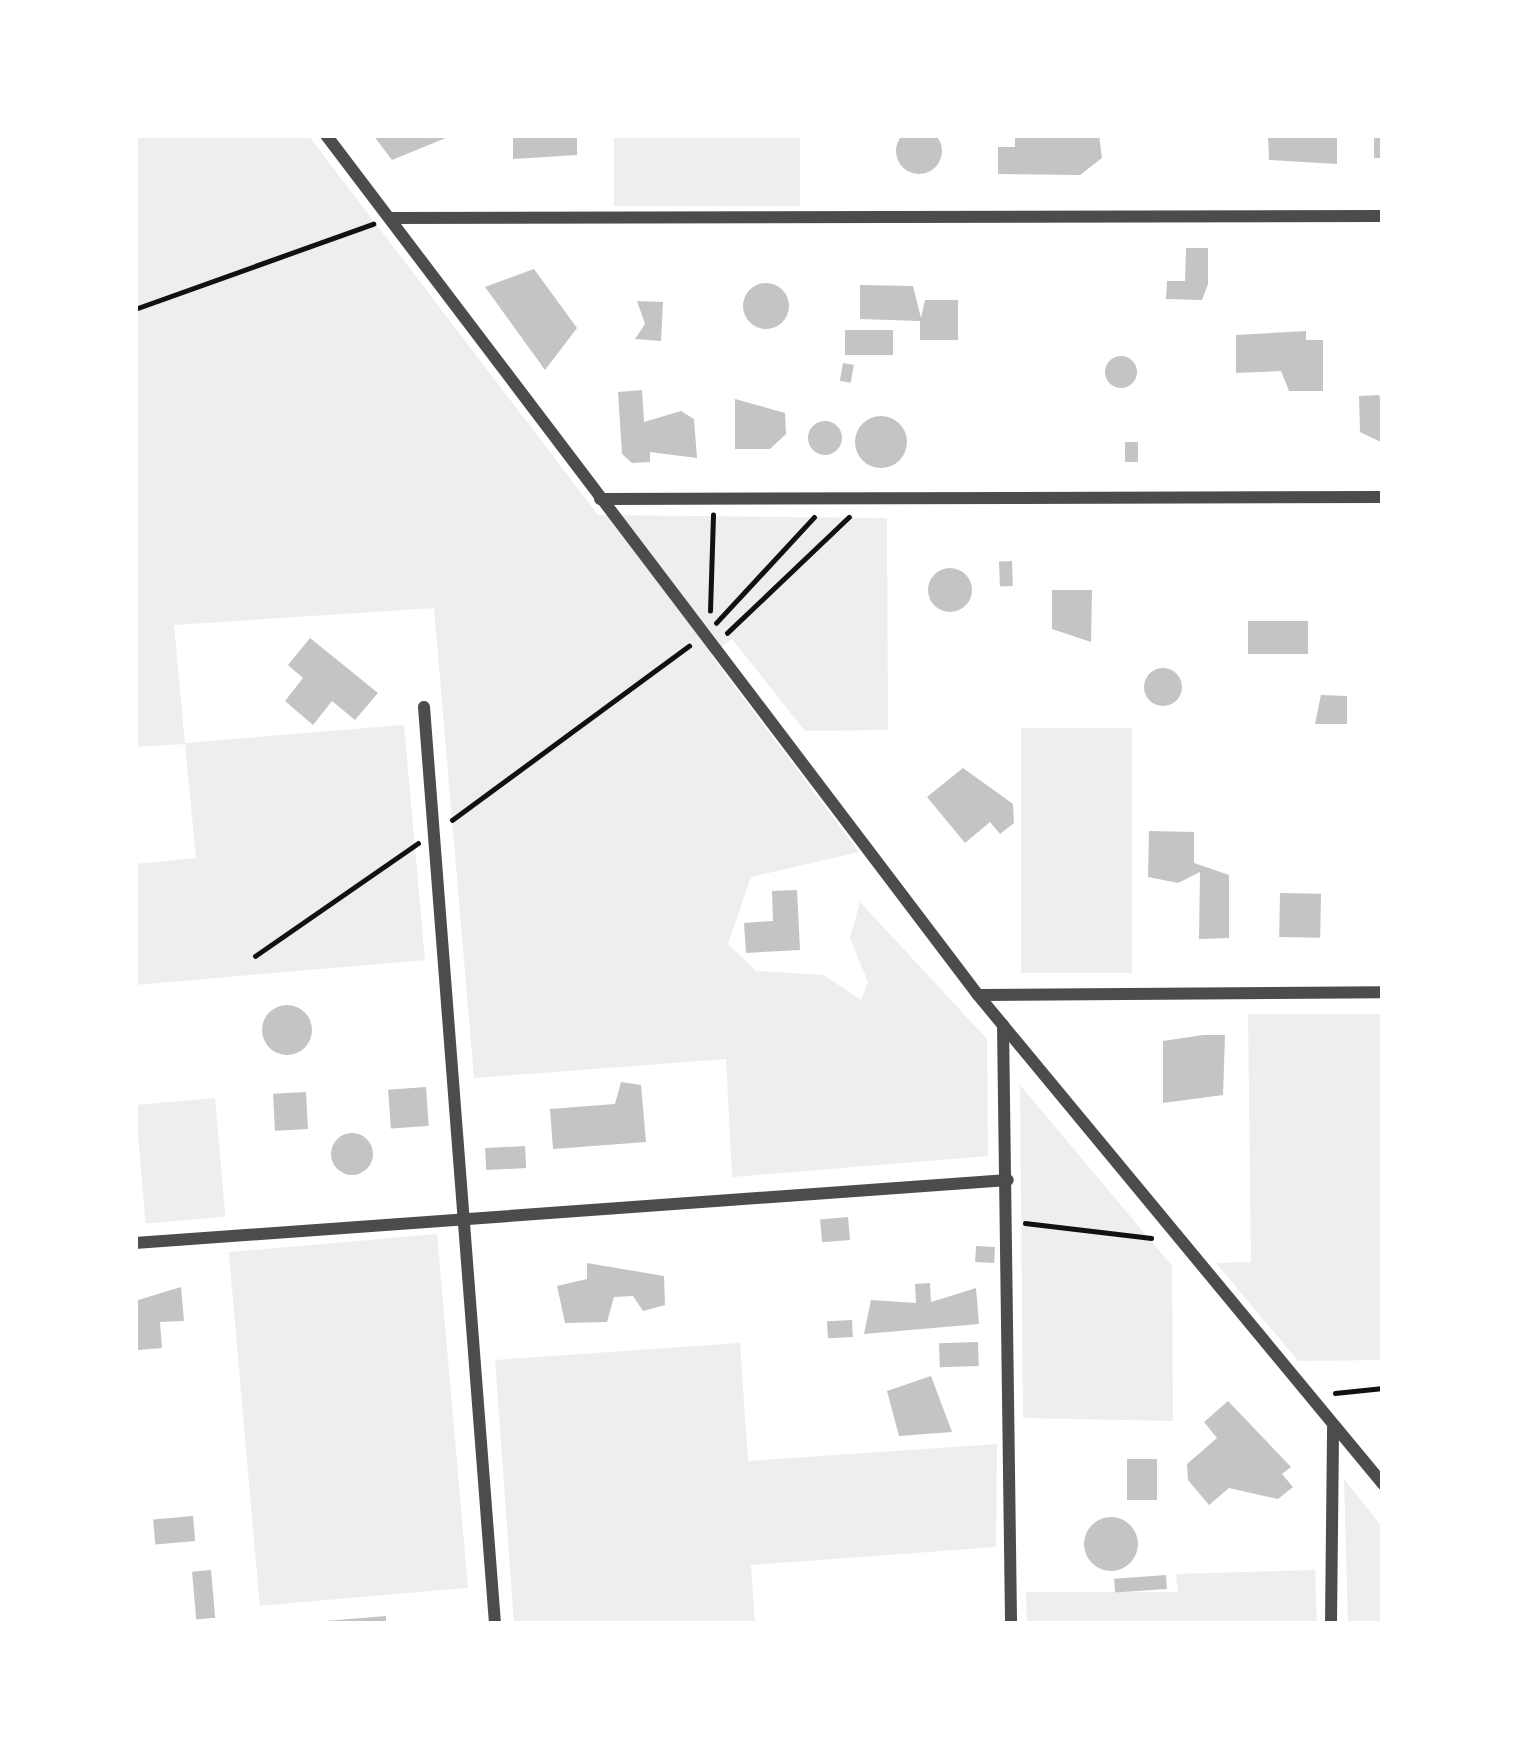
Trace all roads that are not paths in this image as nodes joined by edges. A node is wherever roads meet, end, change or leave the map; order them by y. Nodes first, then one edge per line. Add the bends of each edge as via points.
1 (326, 135) edge
2 (1383, 216) edge
3 (390, 218) junction
4 (1383, 497) edge
5 (600, 499) junction
6 (424, 707) dead end
7 (1383, 992) edge
8 (977, 995) junction
9 (1003, 1024) junction
10 (1008, 1180) junction
11 (460, 1219) junction
12 (135, 1243) edge
13 (1333, 1426) junction
14 (1383, 1484) edge
15 (495, 1624) edge
16 (1011, 1624) edge
17 (1331, 1624) edge

1 - 3 street
2 - 3 street
3 - 5 street
4 - 5 street
5 - 8 street via 714,635
6 - 11 street
7 - 8 street
8 - 9 street
9 - 10 street
9 - 13 street
10 - 11 street
10 - 16 street
11 - 12 street
11 - 15 street
13 - 14 street
13 - 17 street

